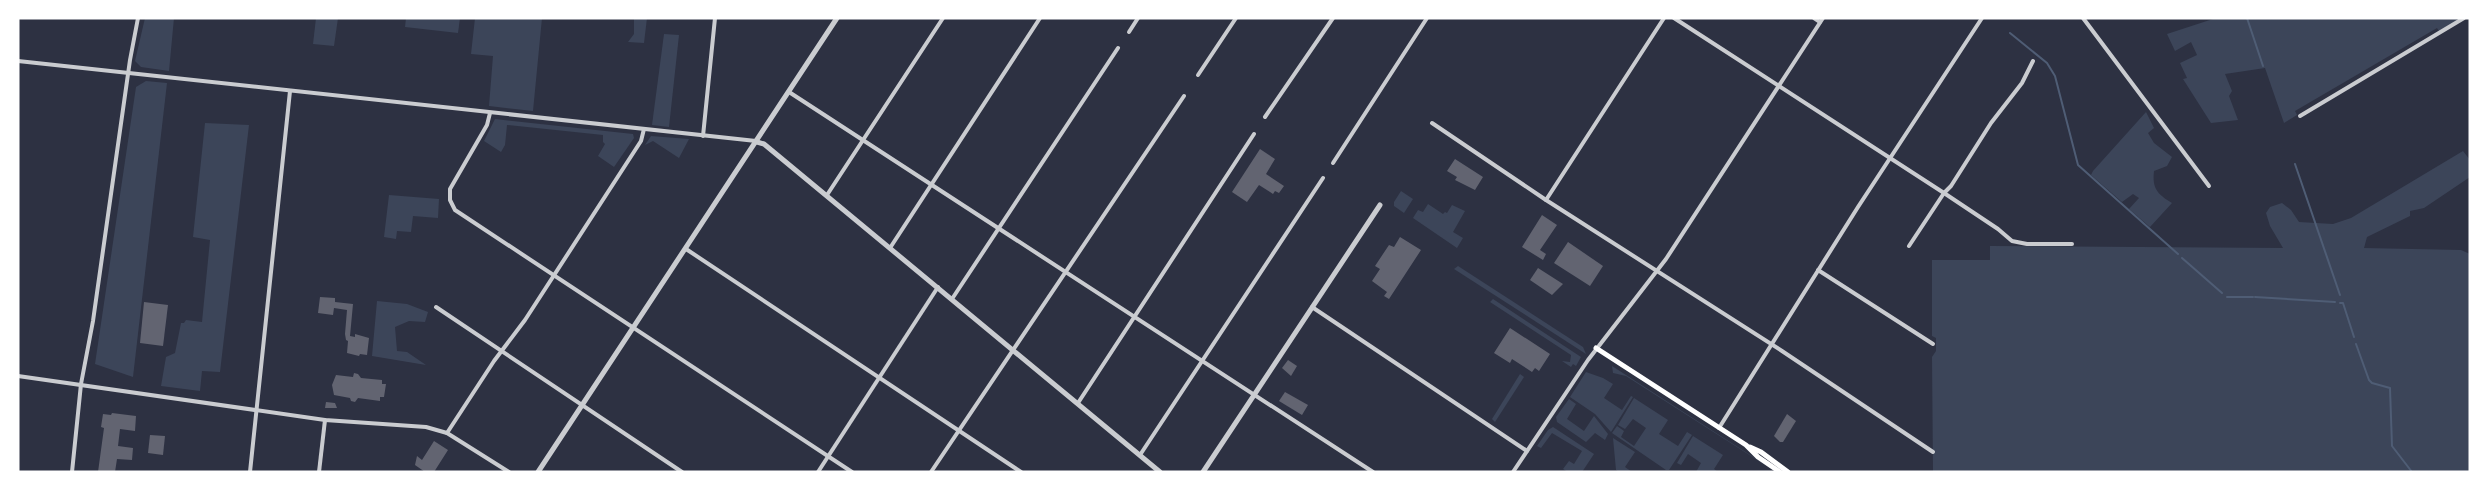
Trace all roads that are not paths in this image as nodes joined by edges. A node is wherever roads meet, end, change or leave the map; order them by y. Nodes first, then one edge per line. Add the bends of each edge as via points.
1 (138, 18) edge
2 (715, 18) edge
3 (837, 18) edge
4 (943, 18) edge
5 (1040, 18) edge
6 (1138, 18) edge
7 (1236, 18) edge
8 (1333, 18) edge
9 (1427, 18) edge
10 (1664, 18) edge
11 (1674, 18) edge
12 (1814, 18) edge
13 (1982, 18) edge
14 (2083, 18) edge
15 (2464, 18) edge
16 (1822, 20) edge
17 (1129, 32) dead end
18 (1118, 48) dead end
19 (18, 61) edge
20 (2033, 61) dead end
21 (128, 73) junction
22 (1198, 75) dead end
23 (1778, 86) junction
24 (290, 91) junction
25 (789, 92) junction
26 (1184, 96) dead end
27 (490, 113) junction
28 (2300, 116) dead end
29 (1265, 117) dead end
30 (1432, 123) dead end
31 (644, 129) junction
32 (1254, 134) dead end
33 (703, 136) junction
34 (864, 140) junction
35 (757, 142) junction
36 (1890, 158) junction
37 (1332, 163) dead end
38 (1323, 178) dead end
39 (931, 184) junction
40 (2209, 186) dead end
41 (1944, 193) junction
42 (827, 195) junction
43 (1546, 200) junction
44 (1380, 205) dead end
45 (998, 229) junction
46 (2072, 244) dead end
47 (1909, 246) dead end
48 (890, 248) junction
49 (686, 249) junction
50 (1818, 270) junction
51 (1658, 271) junction
52 (1067, 272) junction
53 (554, 275) junction
54 (938, 287) junction
55 (952, 299) junction
56 (436, 307) dead end
57 (1312, 307) junction
58 (1134, 316) junction
59 (633, 327) junction
60 (1771, 344) junction
61 (1933, 344) dead end
62 (1596, 348) junction
63 (1013, 350) junction
64 (500, 351) junction
65 (1202, 360) junction
66 (18, 376) edge
67 (879, 378) junction
68 (81, 384) junction
69 (1255, 395) junction
70 (1078, 403) junction
71 (582, 406) junction
72 (256, 410) junction
73 (325, 420) junction
74 (1719, 428) junction
75 (959, 430) junction
76 (447, 433) junction
77 (1746, 446) junction
78 (1527, 451) junction
79 (1933, 452) dead end
80 (1140, 455) junction
81 (828, 456) junction
82 (72, 472) edge
83 (250, 472) edge
84 (320, 472) edge
85 (509, 472) edge
86 (538, 472) edge
87 (682, 472) edge
88 (818, 472) edge
89 (852, 472) edge
90 (931, 472) edge
91 (1022, 472) edge
92 (1160, 472) edge
93 (1203, 472) edge
94 (1373, 472) edge
95 (1513, 472) edge
96 (1780, 472) edge
97 (1788, 472) edge

1 - 21 street
2 - 33 street
3 - 25 street
4 - 34 street
5 - 39 street
6 - 17 street
7 - 22 street
8 - 29 street
9 - 37 street
10 - 43 street
11 - 23 street
12 - 16 street
13 - 36 street
14 - 40 street
15 - 28 street
16 - 23 street
18 - 45 street
19 - 21 street
20 - 41 street via 2022,83
21 - 24 street
21 - 68 street
23 - 36 street
23 - 51 street
24 - 27 street
24 - 72 street
25 - 34 street
25 - 35 street
26 - 52 street
27 - 31 street
27 - 53 street via 488,125 452,183 451,205
30 - 43 street
31 - 33 street
31 - 53 street via 641,141
32 - 58 street
33 - 35 street
34 - 39 street
34 - 42 street
35 - 42 street
35 - 49 street
36 - 41 street
36 - 50 street
38 - 65 street
39 - 45 street
39 - 48 street
41 - 46 street via 2012,241
41 - 47 street
42 - 48 street
43 - 51 street
44 - 57 street
45 - 52 street
45 - 55 street
48 - 54 street
49 - 59 street
49 - 67 street
50 - 60 street
50 - 61 street
51 - 60 street
51 - 62 street
52 - 58 street
52 - 63 street
53 - 59 street
53 - 64 street
54 - 55 street
54 - 67 street
55 - 63 street
56 - 64 street
57 - 69 street
57 - 78 street
58 - 65 street
58 - 70 street
59 - 71 street
59 - 81 street
60 - 74 street
60 - 79 street
62 - 74 main road
62 - 78 street
63 - 70 street
63 - 75 street
64 - 71 street
64 - 76 street
65 - 69 street
65 - 80 street
66 - 68 street
67 - 75 street
67 - 81 street
68 - 72 street
68 - 82 street
69 - 93 street
69 - 94 street
70 - 80 street
71 - 86 street
71 - 87 street
72 - 73 street
72 - 83 street
73 - 76 street via 408,424
73 - 84 street
74 - 77 main road
75 - 90 street
75 - 91 street
76 - 85 street
77 - 96 main road
77 - 97 main road
78 - 95 street
80 - 92 street
81 - 88 street
81 - 89 street

